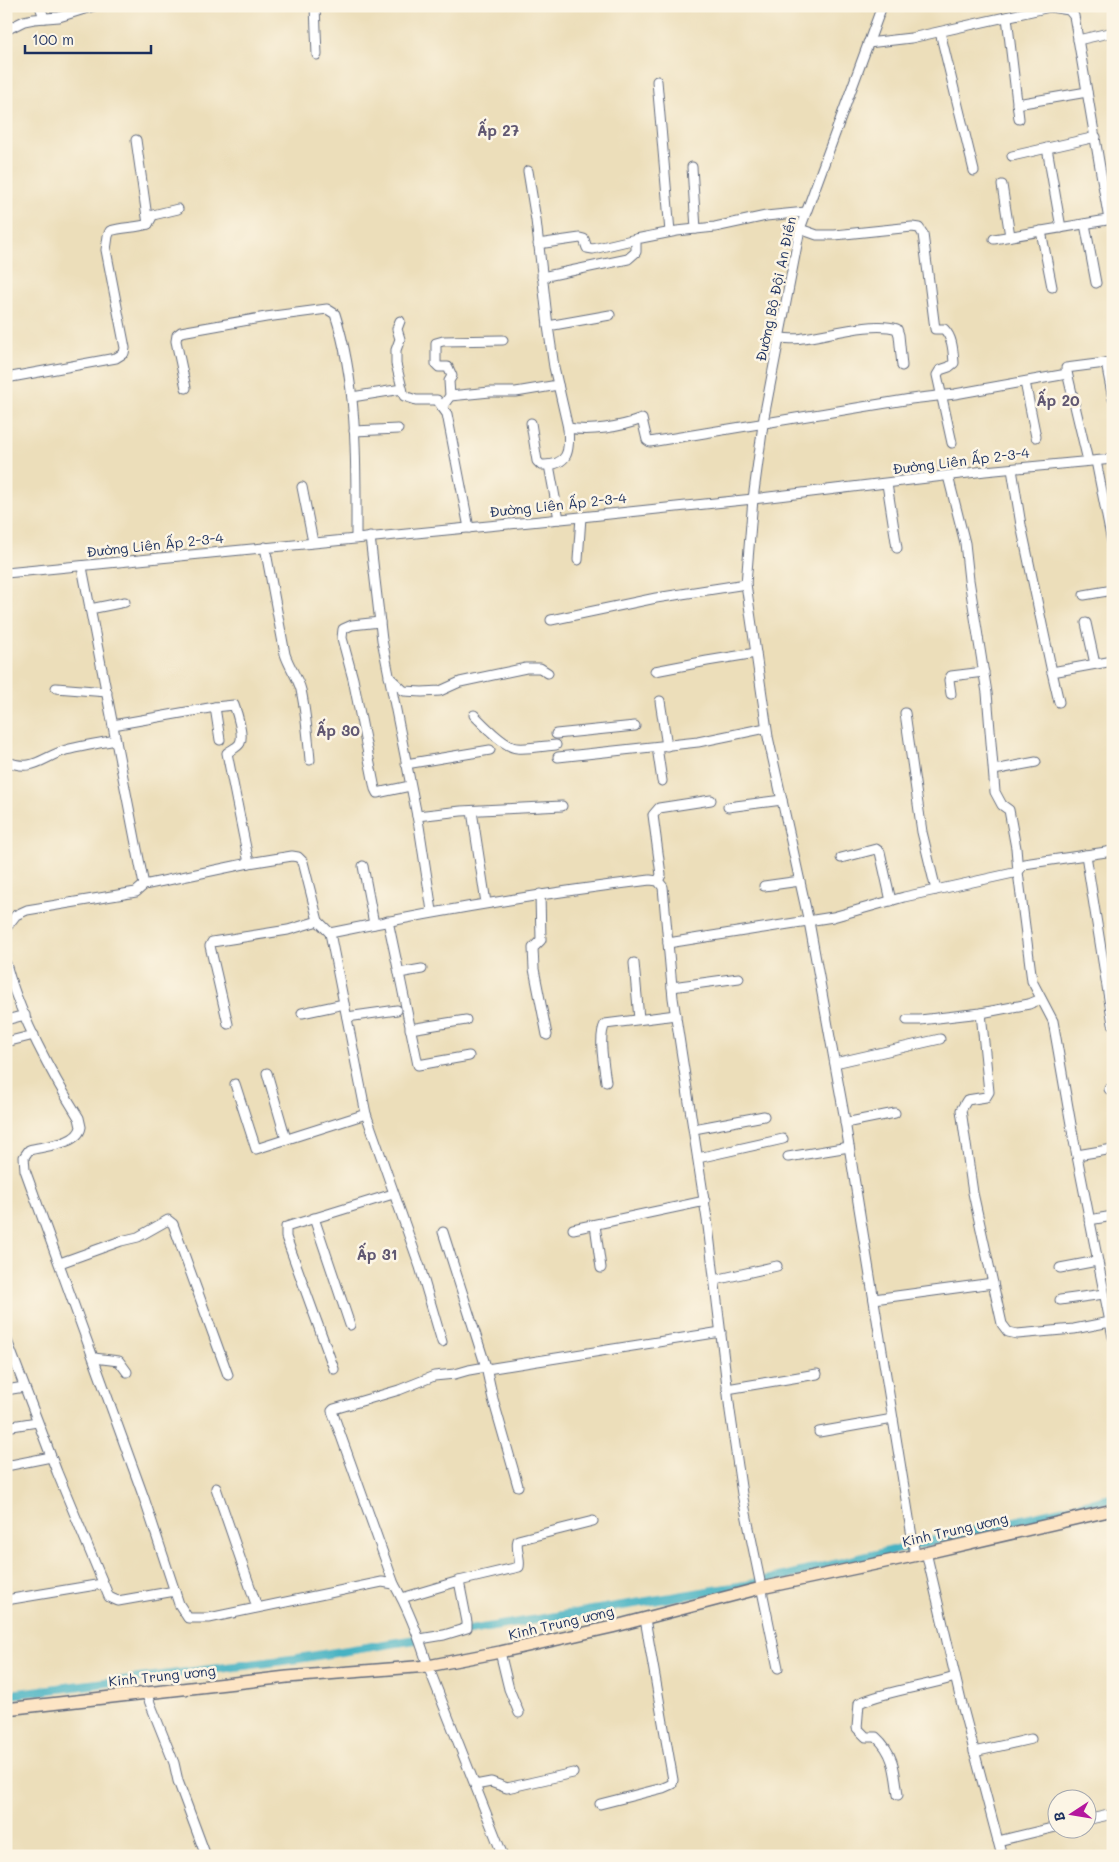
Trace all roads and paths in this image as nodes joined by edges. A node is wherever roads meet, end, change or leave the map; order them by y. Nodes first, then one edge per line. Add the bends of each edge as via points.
1 (40, 6) edge
2 (94, 6) edge
3 (315, 6) edge
4 (882, 6) edge
5 (1050, 7) edge
6 (1007, 17) junction
7 (44, 18) junction
8 (6, 30) edge
9 (940, 32) junction
10 (1113, 32) edge
11 (1078, 40) junction
12 (868, 43) junction
13 (317, 55) dead end
14 (657, 81) dead end
15 (1088, 92) junction
16 (1017, 104) junction
17 (1019, 119) dead end
18 (1096, 137) junction
19 (136, 140) dead end
20 (1047, 148) junction
21 (1012, 156) dead end
22 (692, 167) dead end
23 (528, 171) dead end
24 (974, 171) dead end
25 (1002, 185) dead end
26 (178, 210) dead end
27 (806, 212) junction
28 (1111, 220) edge
29 (148, 224) junction
30 (1085, 224) junction
31 (1061, 228) junction
32 (696, 229) junction
33 (800, 229) junction
34 (1041, 231) junction
35 (670, 232) junction
36 (1010, 236) junction
37 (636, 239) junction
38 (994, 239) dead end
39 (538, 244) junction
40 (542, 277) junction
41 (1096, 283) dead end
42 (1052, 287) dead end
43 (610, 315) dead end
44 (400, 321) dead end
45 (548, 326) junction
46 (779, 338) junction
47 (503, 340) dead end
48 (1109, 363) edge
49 (902, 366) dead end
50 (1067, 374) junction
51 (6, 378) edge
52 (1024, 382) junction
53 (558, 385) junction
54 (186, 388) dead end
55 (402, 389) junction
56 (942, 395) junction
57 (450, 396) junction
58 (352, 397) junction
59 (1113, 399) edge
60 (442, 407) junction
61 (531, 423) dead end
62 (763, 424) junction
63 (568, 428) junction
64 (398, 429) dead end
65 (354, 431) junction
66 (1036, 437) dead end
67 (952, 443) dead end
68 (1113, 459) edge
69 (1092, 461) junction
70 (548, 465) junction
71 (1012, 469) junction
72 (948, 476) junction
73 (887, 484) junction
74 (302, 487) dead end
75 (753, 499) junction
76 (581, 517) junction
77 (559, 519) junction
78 (469, 528) junction
79 (370, 537) junction
80 (356, 538) junction
81 (313, 542) junction
82 (265, 547) junction
83 (1113, 547) edge
84 (897, 548) dead end
85 (578, 560) dead end
86 (82, 567) junction
87 (6, 573) edge
88 (746, 584) junction
89 (1113, 590) edge
90 (1084, 595) dead end
91 (126, 602) dead end
92 (90, 609) junction
93 (552, 620) dead end
94 (380, 622) junction
95 (1086, 622) dead end
96 (756, 654) junction
97 (1113, 661) edge
98 (1095, 664) junction
99 (655, 671) dead end
100 (548, 672) dead end
101 (984, 672) junction
102 (1052, 672) junction
103 (389, 677) junction
104 (56, 688) dead end
105 (107, 692) junction
106 (952, 694) dead end
107 (660, 701) dead end
108 (1059, 702) dead end
109 (215, 707) junction
110 (904, 714) dead end
111 (474, 715) dead end
112 (113, 725) junction
113 (635, 726) dead end
114 (766, 728) junction
115 (556, 734) dead end
116 (116, 740) junction
117 (220, 740) dead end
118 (556, 745) dead end
119 (668, 746) junction
120 (657, 747) junction
121 (490, 750) dead end
122 (558, 757) dead end
123 (310, 760) dead end
124 (6, 761) edge
125 (1036, 762) dead end
126 (406, 764) junction
127 (994, 770) junction
128 (662, 780) dead end
129 (410, 786) junction
130 (711, 800) dead end
131 (782, 800) junction
132 (562, 806) dead end
133 (728, 807) dead end
134 (472, 811) junction
135 (417, 816) junction
136 (1113, 851) edge
137 (1086, 855) junction
138 (842, 858) dead end
139 (249, 863) junction
140 (363, 866) dead end
141 (1018, 872) junction
142 (658, 881) junction
143 (800, 881) junction
144 (144, 885) junction
145 (764, 886) dead end
146 (936, 890) junction
147 (540, 894) junction
148 (891, 901) junction
149 (486, 903) junction
150 (432, 912) junction
151 (809, 920) junction
152 (388, 921) junction
153 (318, 922) junction
154 (374, 924) junction
155 (6, 928) edge
156 (330, 933) junction
157 (668, 943) junction
158 (634, 963) dead end
159 (6, 964) edge
160 (422, 969) dead end
161 (398, 973) junction
162 (1109, 977) edge
163 (739, 978) dead end
164 (672, 987) junction
165 (1041, 999) junction
166 (344, 1004) junction
167 (397, 1010) dead end
168 (1111, 1010) edge
169 (302, 1013) dead end
170 (981, 1013) junction
171 (25, 1015) junction
172 (676, 1015) junction
173 (346, 1017) junction
174 (6, 1020) edge
175 (466, 1020) dead end
176 (640, 1020) junction
177 (907, 1020) dead end
178 (228, 1024) dead end
179 (1113, 1024) edge
180 (410, 1029) junction
181 (34, 1034) junction
182 (547, 1035) dead end
183 (940, 1039) dead end
184 (6, 1042) edge
185 (468, 1056) dead end
186 (835, 1063) junction
187 (267, 1074) dead end
188 (606, 1082) dead end
189 (235, 1084) dead end
190 (895, 1113) dead end
191 (366, 1114) junction
192 (764, 1116) dead end
193 (845, 1123) junction
194 (694, 1130) junction
195 (286, 1139) junction
196 (783, 1139) dead end
197 (849, 1146) junction
198 (1113, 1149) edge
199 (1077, 1155) junction
200 (698, 1158) junction
201 (788, 1158) dead end
202 (393, 1194) junction
203 (705, 1201) junction
204 (1113, 1216) edge
205 (314, 1218) junction
206 (1089, 1220) junction
207 (595, 1225) junction
208 (573, 1229) dead end
209 (443, 1232) dead end
210 (1097, 1261) junction
211 (60, 1263) junction
212 (777, 1266) dead end
213 (601, 1268) dead end
214 (1060, 1268) dead end
215 (715, 1280) junction
216 (994, 1283) junction
217 (1104, 1294) junction
218 (874, 1299) junction
219 (1060, 1300) dead end
220 (1110, 1306) edge
221 (1110, 1322) junction
222 (350, 1325) dead end
223 (721, 1332) junction
224 (1113, 1337) edge
225 (6, 1338) edge
226 (442, 1342) dead end
227 (94, 1358) junction
228 (487, 1368) junction
229 (334, 1369) dead end
230 (127, 1372) dead end
231 (817, 1374) dead end
232 (228, 1375) dead end
233 (24, 1387) junction
234 (727, 1389) junction
235 (6, 1390) edge
236 (893, 1419) junction
237 (37, 1422) junction
238 (6, 1427) edge
239 (820, 1432) dead end
240 (51, 1457) junction
241 (6, 1466) edge
242 (518, 1486) dead end
243 (216, 1488) dead end
244 (1113, 1510) edge
245 (593, 1521) dead end
246 (913, 1550) junction
247 (926, 1552) junction
248 (459, 1581) junction
249 (102, 1584) junction
250 (394, 1584) junction
251 (760, 1586) junction
252 (175, 1591) junction
253 (402, 1598) junction
254 (6, 1600) edge
255 (257, 1607) junction
256 (645, 1619) junction
257 (420, 1639) junction
258 (500, 1652) junction
259 (427, 1661) junction
260 (778, 1668) dead end
261 (955, 1678) junction
262 (146, 1693) junction
263 (6, 1709) edge
264 (519, 1714) dead end
265 (1031, 1739) dead end
266 (974, 1752) junction
267 (573, 1773) dead end
268 (476, 1785) junction
269 (898, 1795) dead end
270 (600, 1804) dead end
271 (1113, 1814) edge
272 (1096, 1818) edge
273 (1046, 1829) edge
274 (998, 1841) junction
275 (206, 1856) edge
276 (503, 1856) edge
277 (1002, 1856) edge

1 - 7 street
2 - 7 street via 59,17
3 - 13 street
4 - 12 street, Đường Bộ Đội An Điền
5 - 6 street
5 - 11 street via 1069,10 1074,16
6 - 9 street
6 - 16 street
7 - 8 street via 24,21
9 - 12 street
9 - 24 street
10 - 11 street
11 - 15 street
12 - 27 street, Đường Bộ Đội An Điền
14 - 35 street
15 - 16 street
15 - 18 street
16 - 17 street
18 - 20 street
18 - 28 street
19 - 29 street
20 - 21 street
20 - 31 street
22 - 32 street
23 - 39 street
25 - 36 street
26 - 29 street via 153,215
27 - 32 street
27 - 33 street, Đường Bộ Đội An Điền
28 - 30 street
29 - 51 street via 116,229 108,236 106,250 124,353 116,358
30 - 31 street
30 - 41 street
31 - 34 street
32 - 35 street
33 - 46 street, Đường Bộ Đội An Điền
33 - 56 street via 816,235 919,228 935,329 944,329 949,334 953,349 954,363 937,375
34 - 36 street
34 - 42 street
35 - 37 street
36 - 38 street
37 - 39 street via 593,249 587,248 584,239 580,238
37 - 40 street via 636,252 628,259
39 - 40 street
40 - 45 street
43 - 45 street
44 - 55 street via 396,358
45 - 53 street
46 - 49 street via 801,339 889,326 897,329 899,335
46 - 62 street, Đường Bộ Đội An Điền
47 - 57 street via 436,343 436,364 451,372
48 - 50 street via 1066,368
48 - 59 street
50 - 52 street
50 - 69 street
52 - 56 street
52 - 66 street
53 - 57 street via 516,392
53 - 63 street
54 - 58 street via 176,341 179,333 327,309 335,314 343,338
55 - 58 street
55 - 60 street via 404,396 416,400 437,400
56 - 62 street
56 - 67 street
57 - 60 street
58 - 65 street
60 - 78 street via 447,414
61 - 70 street via 537,463
62 - 63 street via 650,442 642,419 582,430
62 - 75 street, Đường Bộ Đội An Điền
63 - 70 street via 566,456 562,461
64 - 65 street
65 - 80 street
68 - 69 street, Đường Liên Ấp 2-3-4
69 - 71 street, Đường Liên Ấp 2-3-4
69 - 83 street
70 - 77 street
71 - 72 street, Đường Liên Ấp 2-3-4
71 - 102 street
72 - 73 street, Đường Liên Ấp 2-3-4
72 - 101 street via 966,543 968,580
73 - 75 street, Đường Liên Ấp 2-3-4
73 - 84 street
74 - 81 street
75 - 76 street, Đường Liên Ấp 2-3-4
75 - 88 street, Đường Bộ Đội An Điền
76 - 77 street, Đường Liên Ấp 2-3-4
76 - 85 street
77 - 78 street, Đường Liên Ấp 2-3-4
78 - 79 street, Đường Liên Ấp 2-3-4
79 - 80 street, Đường Liên Ấp 2-3-4
79 - 94 street
80 - 81 street, Đường Liên Ấp 2-3-4
81 - 82 street, Đường Liên Ấp 2-3-4
82 - 86 street, Đường Liên Ấp 2-3-4
82 - 123 street via 285,654 300,688
86 - 87 street, Đường Liên Ấp 2-3-4
86 - 92 street
88 - 93 street via 656,598
88 - 96 street, Đường Bộ Đội An Điền
89 - 90 street
91 - 92 street
92 - 105 street
94 - 103 street
94 - 129 street via 343,629 342,638 377,793
95 - 98 street
96 - 99 street
96 - 114 street, Đường Bộ Đội An Điền
97 - 98 street
98 - 102 street
100 - 103 street via 540,668 526,668 422,692 404,691
101 - 106 street via 951,676
101 - 127 street
102 - 108 street
103 - 126 street
104 - 105 street
105 - 112 street
107 - 119 street
109 - 112 street
109 - 117 street
109 - 139 street via 234,705 237,712 241,741 227,754
110 - 146 street via 922,832
111 - 118 street via 512,747
112 - 116 street
113 - 115 street
114 - 119 street
114 - 131 street, Đường Bộ Đội An Điền
116 - 124 street via 65,750 30,765
116 - 144 street
119 - 120 street
120 - 122 street
120 - 128 street
121 - 126 street
125 - 127 street
126 - 129 street
127 - 141 street via 996,792 1002,805 1009,810
129 - 135 street
130 - 142 street via 659,808 653,814 661,875
131 - 133 street
131 - 143 street, Đường Bộ Đội An Điền
132 - 134 street
134 - 135 street
134 - 149 street
135 - 150 street
136 - 137 street
137 - 141 street via 1024,864
137 - 162 street
138 - 148 street via 876,849 880,852
139 - 144 street
139 - 153 street via 298,857 303,862
140 - 154 street
141 - 146 street
141 - 165 street via 1032,981
142 - 147 street
142 - 157 street via 663,887
143 - 145 street
143 - 151 street, Đường Bộ Đội An Điền
144 - 155 street via 136,892 27,910 16,915
146 - 148 street
147 - 149 street
147 - 182 street via 542,940 533,948 534,969
148 - 151 street
149 - 150 street
150 - 152 street
151 - 157 street
151 - 186 street, Đường Bộ Đội An Điền
152 - 154 street
152 - 161 street
153 - 156 street
153 - 178 street via 212,942 210,946
154 - 156 street
156 - 166 street
157 - 164 street
158 - 176 street
159 - 171 street
160 - 161 street
161 - 180 street
162 - 168 street
163 - 164 street
164 - 172 street
165 - 170 street
165 - 199 street via 1053,1021
166 - 169 street
166 - 173 street
167 - 173 street
168 - 179 street
170 - 177 street
170 - 216 street via 989,1092 986,1097 967,1100 961,1110 973,1192
171 - 174 street
171 - 181 street
172 - 176 street
172 - 194 street
173 - 191 street
175 - 180 street
176 - 188 street via 605,1024 602,1045
180 - 185 street via 418,1065
181 - 184 street
181 - 211 street via 81,1127 77,1136 29,1150 24,1157 25,1170
183 - 186 street
186 - 193 street, Đường Bộ Đội An Điền
187 - 195 street
189 - 195 street via 256,1150
190 - 193 street
191 - 195 street
191 - 202 street
192 - 194 street
193 - 197 street, Đường Bộ Đội An Điền
194 - 200 street
196 - 200 street
197 - 201 street
197 - 218 street, Đường Bộ Đội An Điền
198 - 199 street
199 - 206 street
200 - 203 street
202 - 205 street
202 - 226 street via 420,1267
203 - 207 street
203 - 215 street
204 - 206 street
205 - 222 street
205 - 229 street via 286,1227 286,1237
206 - 210 street
207 - 208 street
207 - 213 street
209 - 228 street
210 - 214 street
210 - 217 street
211 - 227 street
211 - 232 street via 138,1237 168,1220 173,1224
212 - 215 street
215 - 223 street
216 - 218 street
216 - 221 street via 1002,1324 1008,1332 1074,1329
217 - 219 street
217 - 220 street
218 - 236 street, Đường Bộ Đội An Điền
220 - 221 street
221 - 224 street
223 - 228 street
223 - 234 street
225 - 233 street
227 - 230 street via 119,1361
227 - 252 street
228 - 242 street
228 - 250 street via 434,1376 332,1411
231 - 234 street
233 - 235 street
233 - 237 street
234 - 251 street via 742,1494
236 - 239 street
236 - 246 street, Đường Bộ Đội An Điền
237 - 238 street
237 - 240 street
240 - 241 street
240 - 249 street
243 - 255 street
244 - 247 street, Kinh Trung ương
245 - 248 street via 518,1540 519,1567
246 - 247 street, Kinh Trung ương
246 - 251 street, Kinh Trung ương
247 - 261 street
248 - 253 street
248 - 257 street via 467,1628
249 - 252 street via 109,1597 118,1602
249 - 254 street
250 - 253 street
250 - 255 street via 382,1582
251 - 256 street, Kinh Trung ương
251 - 260 street
252 - 255 street via 188,1618 209,1618
253 - 257 street
256 - 258 street, Kinh Trung ương
256 - 270 street via 673,1780 663,1788
257 - 259 street
258 - 259 street, Kinh Trung ương
258 - 264 street
259 - 262 street, Kinh Trung ương
259 - 268 street
261 - 266 street
261 - 269 street via 859,1703 858,1728 866,1737 876,1737 885,1745 895,1771
262 - 263 street, Kinh Trung ương
262 - 275 street
265 - 266 street
266 - 274 street
267 - 268 street via 507,1788 491,1782
268 - 276 street
271 - 272 street
273 - 274 street
274 - 277 street

